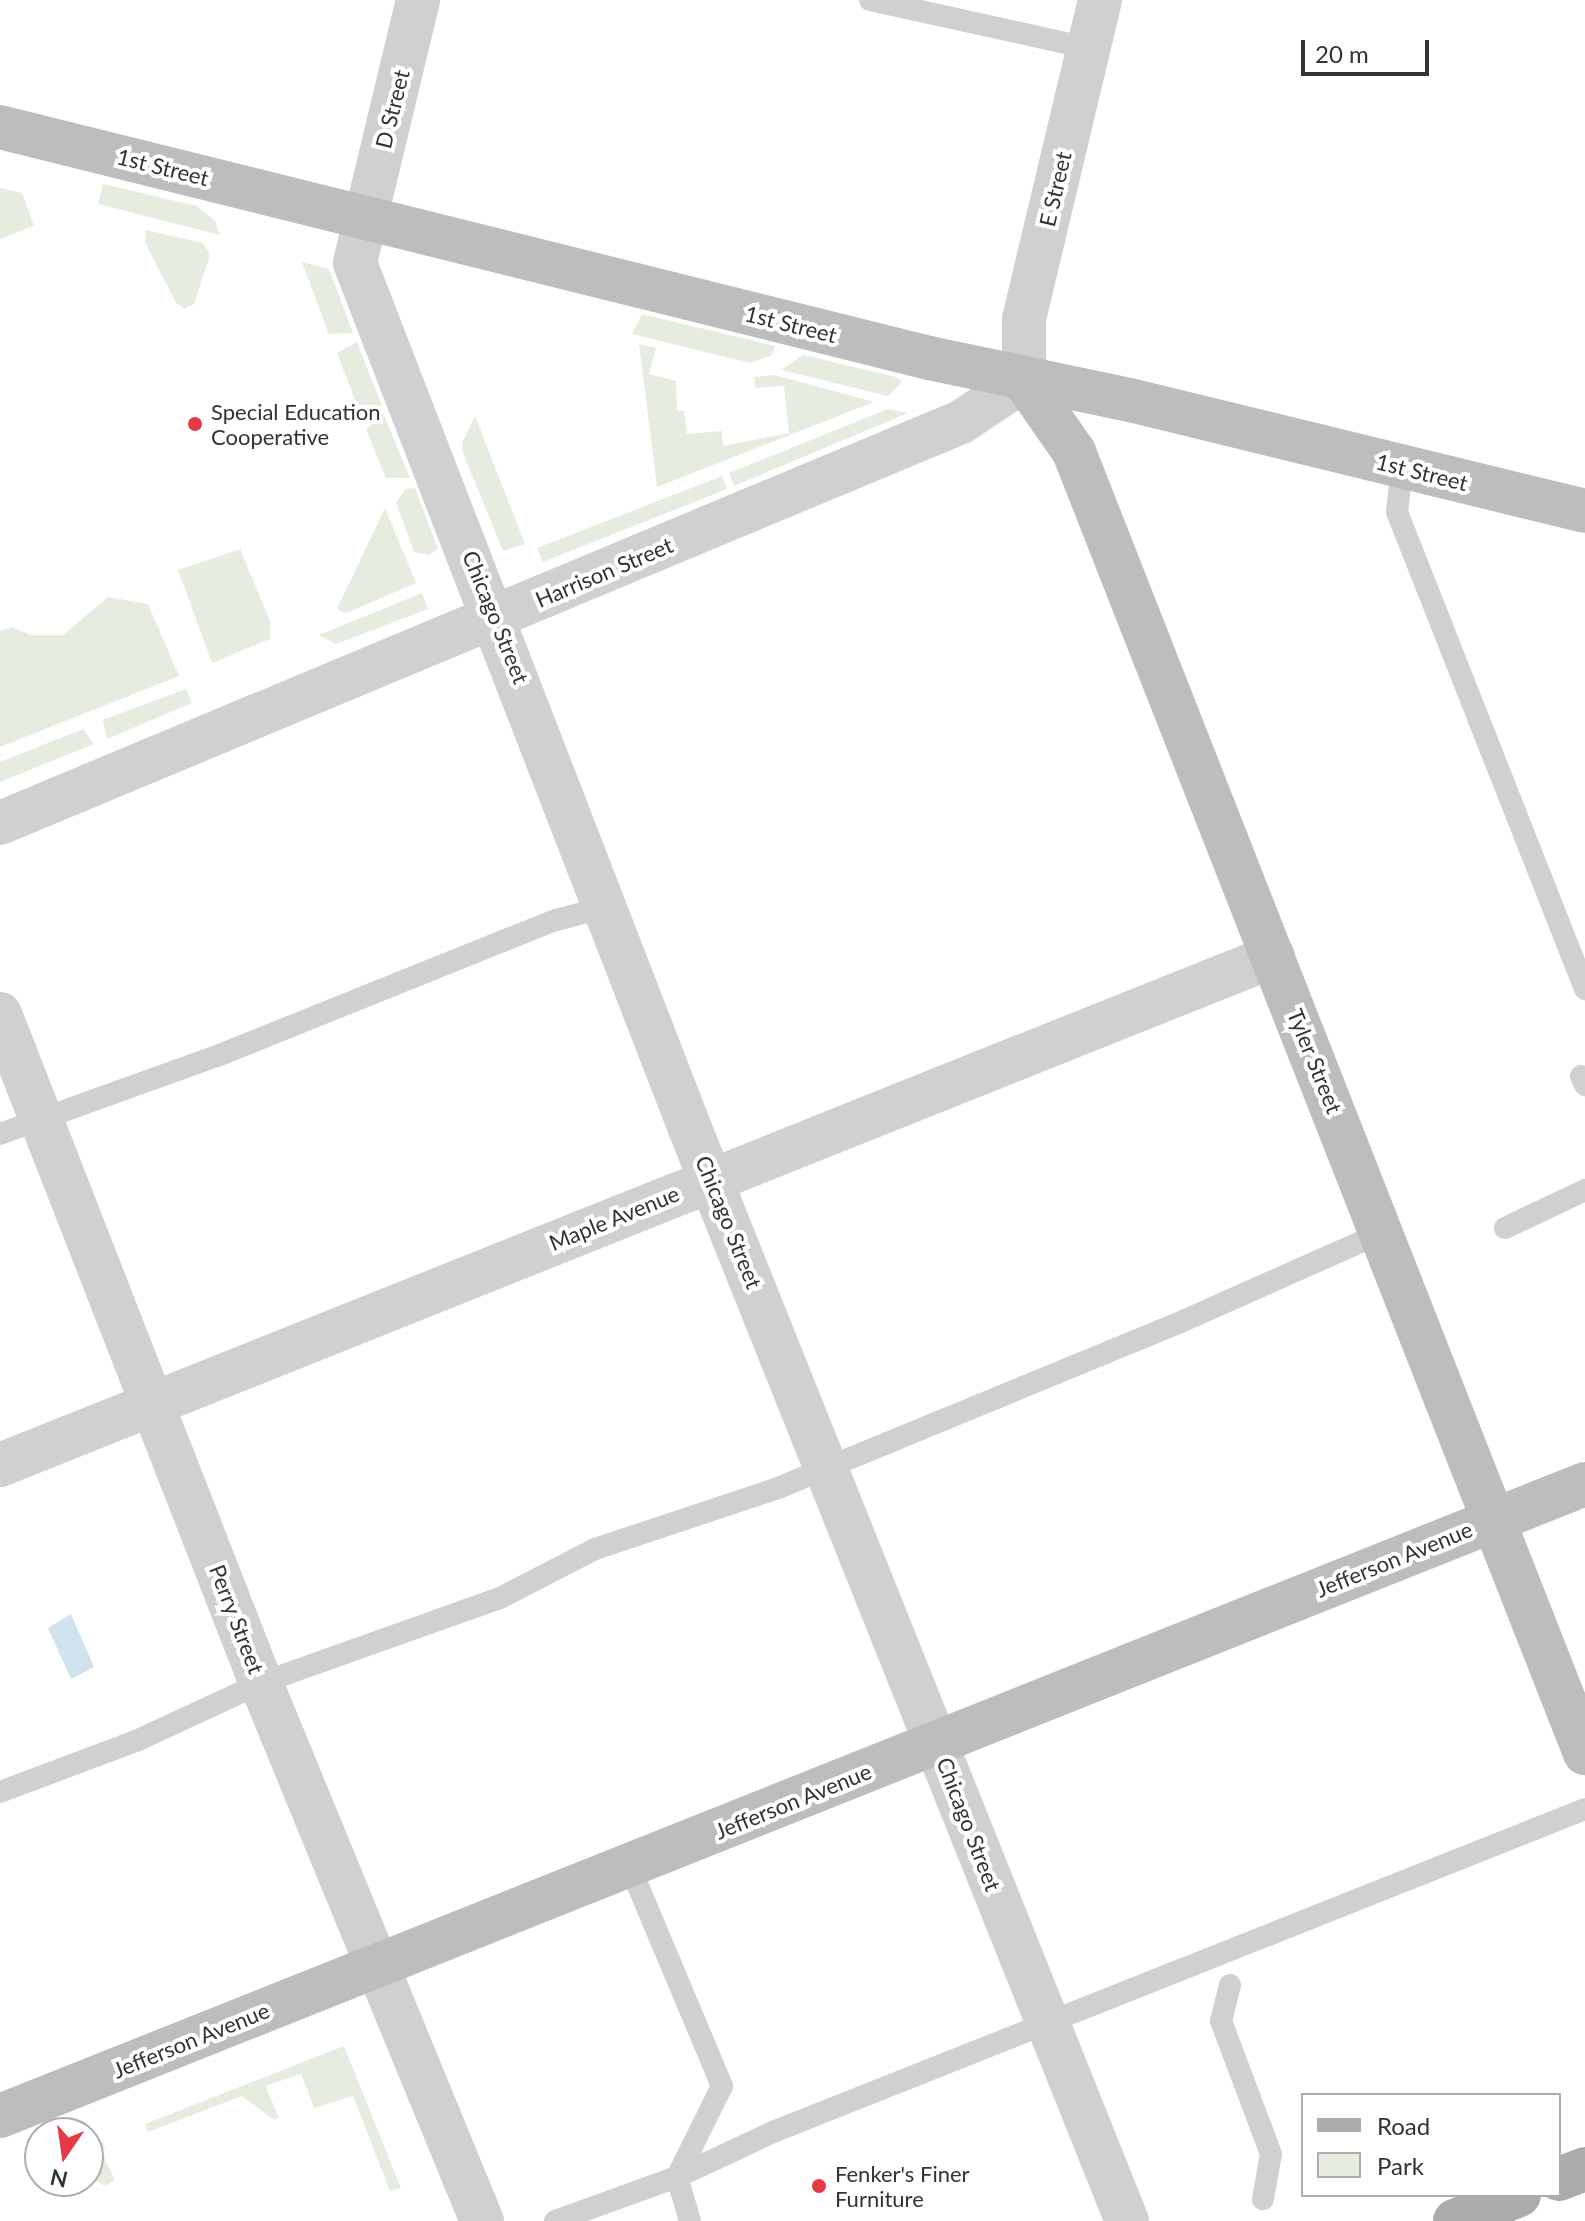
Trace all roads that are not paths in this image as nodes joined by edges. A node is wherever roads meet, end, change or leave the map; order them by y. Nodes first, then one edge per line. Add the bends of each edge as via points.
1 (418, 0) edge
2 (870, 0) edge
3 (1100, 0) edge
4 (1088, 48) junction
5 (0, 127) edge
6 (365, 218) junction
7 (1024, 380) junction
8 (1402, 467) junction
9 (1585, 511) edge
10 (495, 616) junction
11 (0, 823) edge
12 (606, 907) junction
13 (1273, 956) junction
14 (1585, 989) edge
15 (0, 1014) edge
16 (19, 1126) edge
17 (713, 1178) junction
18 (1585, 1190) edge
19 (1505, 1228) dead end
20 (1383, 1232) junction
21 (152, 1406) junction
22 (0, 1465) edge
23 (827, 1466) junction
24 (1585, 1484) edge
25 (1495, 1519) junction
26 (261, 1683) junction
27 (937, 1742) junction
28 (1585, 1753) edge
29 (0, 1792) edge
30 (1585, 1809) edge
31 (630, 1867) junction
32 (381, 1968) junction
33 (1230, 1985) dead end
34 (1048, 2027) junction
35 (0, 2116) edge
36 (1585, 2169) edge
37 (677, 2177) junction
38 (1561, 2178) edge
39 (1514, 2197) edge
40 (1263, 2199) dead end
41 (482, 2221) edge
42 (555, 2221) edge
43 (690, 2221) edge
44 (1127, 2221) edge
45 (1455, 2221) edge

1 - 6 street, D Street
2 - 4 lane
3 - 4 street, E Street
4 - 7 street, E Street via 1024,319
5 - 6 street, 1st Street
6 - 7 street, 1st Street
6 - 10 street, Chicago Street via 355,263
7 - 8 street, 1st Street via 1117,397
7 - 10 street, Harrison Street via 961,422
7 - 13 street, Tyler Street via 1074,452
8 - 9 street, 1st Street
8 - 14 lane via 1397,512
10 - 11 street, Harrison Street
10 - 12 street, Chicago Street
12 - 16 lane via 556,920 217,1056
12 - 17 street, Chicago Street
13 - 17 street, Maple Avenue
13 - 20 street, Tyler Street
15 - 16 street, Perry Street
16 - 21 street, Perry Street
17 - 21 street, Maple Avenue
17 - 23 street, Chicago Street
18 - 19 lane
20 - 23 lane via 1183,1321
20 - 25 street, Tyler Street
21 - 22 street, Maple Avenue
21 - 26 street, Perry Street
23 - 26 lane via 595,1549 500,1598
23 - 27 street, Chicago Street
24 - 25 street, Jefferson Avenue
25 - 27 street, Jefferson Avenue
25 - 28 street, Tyler Street
26 - 29 lane via 136,1741
26 - 32 street, Perry Street
27 - 31 street, Jefferson Avenue
27 - 34 street, Chicago Street
30 - 34 lane
31 - 32 street, Jefferson Avenue
31 - 37 lane via 722,2086
32 - 35 street, Jefferson Avenue
32 - 41 street, Perry Street
33 - 40 lane via 1221,2021 1271,2154
34 - 37 lane via 773,2132
34 - 44 street, Chicago Street
36 - 38 main road
37 - 42 lane
37 - 43 lane
39 - 45 main road

